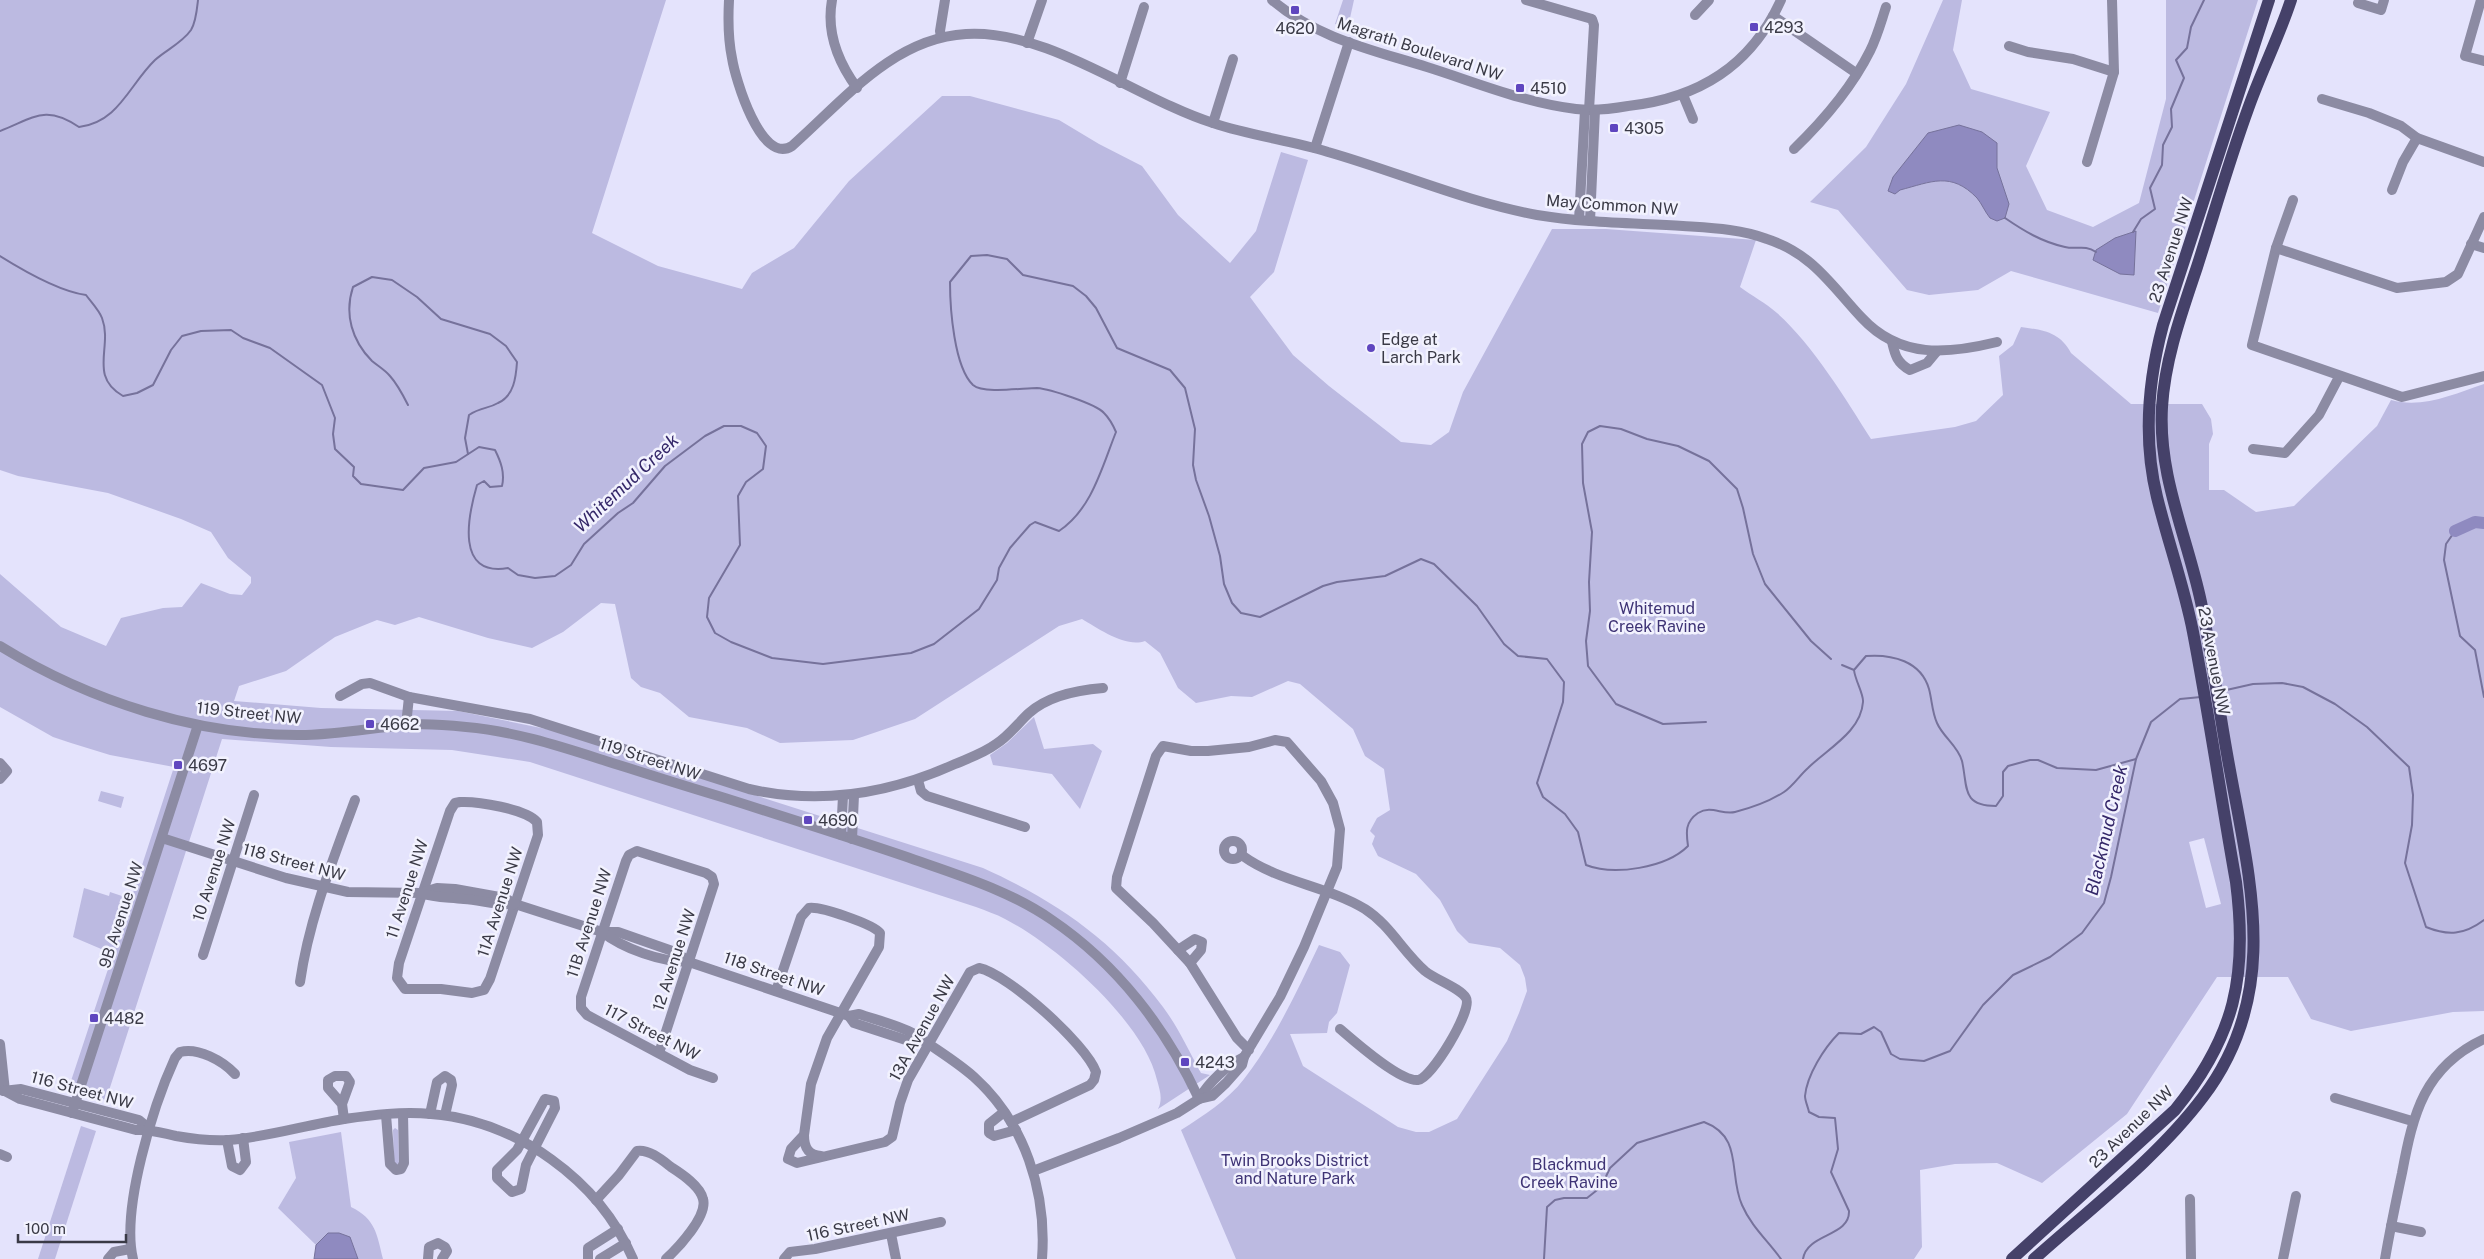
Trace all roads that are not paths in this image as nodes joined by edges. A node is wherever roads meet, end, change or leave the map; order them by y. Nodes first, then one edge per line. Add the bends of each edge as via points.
1 (729, 0) edge
2 (832, 0) edge
3 (946, 0) edge
4 (1042, 0) edge
5 (1274, 0) edge
6 (1526, 0) edge
7 (1709, 0) edge
8 (1781, 0) edge
9 (2112, 0) edge
10 (2269, 0) edge
11 (2291, 0) edge
12 (2384, 0) edge
13 (2481, 0) edge
14 (2358, 3) dead end
15 (1144, 7) dead end
16 (1886, 7) dead end
17 (1695, 15) dead end
18 (1773, 16) junction
19 (942, 37) junction
20 (1349, 42) junction
21 (1027, 43) junction
22 (2009, 46) dead end
23 (1233, 60) dead end
24 (2484, 61) edge
25 (2114, 72) junction
26 (1856, 73) junction
27 (1120, 83) junction
28 (857, 88) junction
29 (1683, 95) junction
30 (2322, 99) dead end
31 (1590, 110) junction
32 (1693, 119) dead end
33 (1212, 123) junction
34 (2417, 138) junction
35 (1315, 148) junction
36 (1794, 150) dead end
37 (2087, 162) dead end
38 (2484, 162) edge
39 (2392, 190) dead end
40 (2294, 200) dead end
41 (2484, 217) edge
42 (1585, 220) junction
43 (2477, 239) edge
44 (2276, 248) junction
45 (2484, 248) edge
46 (1892, 342) junction
47 (1997, 342) dead end
48 (1937, 351) junction
49 (2339, 376) junction
50 (2484, 376) edge
51 (2253, 450) dead end
52 (0, 646) edge
53 (1103, 688) dead end
54 (340, 696) dead end
55 (409, 697) junction
56 (198, 725) junction
57 (406, 725) junction
58 (2218, 736) junction
59 (0, 763) edge
60 (0, 778) edge
61 (918, 780) junction
62 (254, 795) dead end
63 (854, 795) junction
64 (843, 796) junction
65 (355, 800) dead end
66 (537, 822) joint
67 (1025, 827) dead end
68 (841, 835) junction
69 (162, 838) junction
70 (852, 839) junction
71 (634, 851) joint
72 (1243, 856) dead end
73 (233, 861) junction
74 (323, 887) junction
75 (1327, 892) junction
76 (421, 893) junction
77 (515, 904) junction
78 (602, 932) junction
79 (1178, 950) junction
80 (203, 955) dead end
81 (689, 962) junction
82 (1190, 963) junction
83 (300, 982) dead end
84 (484, 990) joint
85 (776, 991) junction
86 (580, 1008) joint
87 (844, 1014) junction
88 (1340, 1029) dead end
89 (2484, 1039) edge
90 (925, 1043) junction
91 (0, 1044) edge
92 (659, 1053) junction
93 (1246, 1054) junction
94 (236, 1074) dead end
95 (713, 1078) dead end
96 (2, 1091) edge
97 (2336, 1098) dead end
98 (1199, 1099) junction
99 (342, 1104) dead end
100 (73, 1108) junction
101 (1004, 1112) junction
102 (403, 1114) junction
103 (430, 1114) junction
104 (386, 1115) junction
105 (445, 1116) junction
106 (344, 1119) junction
107 (2412, 1121) junction
108 (1013, 1126) junction
109 (150, 1129) junction
110 (804, 1135) junction
111 (243, 1138) junction
112 (227, 1140) junction
113 (522, 1141) junction
114 (535, 1149) junction
115 (821, 1156) junction
116 (1033, 1171) junction
117 (2296, 1196) dead end
118 (2190, 1199) dead end
119 (596, 1200) junction
120 (941, 1222) dead end
121 (2391, 1226) junction
122 (618, 1229) junction
123 (2421, 1232) dead end
124 (891, 1234) junction
125 (626, 1243) junction
126 (812, 1250) junction
127 (131, 1254) edge
128 (108, 1259) edge
129 (428, 1259) edge
130 (442, 1259) edge
131 (588, 1259) edge
132 (600, 1259) edge
133 (634, 1259) edge
134 (666, 1259) edge
135 (784, 1259) edge
136 (804, 1259) edge
137 (896, 1259) edge
138 (1042, 1259) edge
139 (2012, 1259) edge
140 (2034, 1259) edge
141 (2191, 1259) edge
142 (2283, 1259) edge
143 (2385, 1259) edge

1 - 28 street, May Common NW via 730,44 735,74 751,115 772,146 779,150 789,148
2 - 28 street via 830,23 835,50 846,74
3 - 19 street via 940,31
4 - 21 street
5 - 20 street, Magrath Boulevard NW via 1300,21
6 - 31 street via 1592,19
7 - 17 street
8 - 18 street, Magrath Boulevard NW
9 - 25 street
10 - 58 main road, 23 Avenue NW via 2163,325 2149,406 2149,447 2157,496 2186,598
11 - 58 main road, 23 Avenue NW via 2249,107 2177,329 2162,406 2162,446 2169,486 2200,597 2213,664
12 - 14 street via 2380,10
13 - 24 street via 2465,56
15 - 27 street
16 - 26 street via 1870,50
18 - 26 street
18 - 29 street, Magrath Boulevard NW via 1742,58 1704,86
19 - 21 street, May Common NW via 990,34
19 - 28 street, May Common NW via 895,56
20 - 31 street, Magrath Boulevard NW via 1536,102
20 - 35 street
21 - 27 street, May Common NW via 1071,59
22 - 25 street via 2073,59
23 - 33 street
25 - 37 street
26 - 36 street via 1820,125
27 - 33 street, May Common NW
29 - 31 street, Magrath Boulevard NW via 1646,104
29 - 32 street
30 - 34 street via 2401,126
31 - 42 street
33 - 35 street, May Common NW via 1262,138
34 - 38 street
34 - 39 street
35 - 42 street, May Common NW via 1494,205 1537,215
40 - 44 street
41 - 43 street
42 - 46 street, May Common NW via 1728,229 1778,243 1819,269 1864,321
43 - 44 street via 2458,274 2446,282 2398,288
43 - 45 street
44 - 49 street via 2252,345
46 - 48 street, May Common NW
46 - 48 street via 1901,365 1910,370 1926,363
47 - 48 street, May Common NW via 1962,351
49 - 50 street via 2402,396
49 - 51 street via 2319,415 2285,453
52 - 56 street, 119 Street NW via 37,668 86,690
53 - 61 street, 119 Street NW via 1079,690 1040,705 991,748
54 - 55 street, 119 Street NW via 370,683
55 - 57 street
55 - 64 street, 119 Street NW via 546,723 755,790
56 - 57 street, 119 Street NW via 306,735
56 - 69 street, 9B Avenue NW
57 - 68 street, 119 Street NW via 480,728 535,739
58 - 139 main road, 23 Avenue NW via 2241,918 2238,984 2225,1030 2206,1068 2175,1110
58 - 140 main road, 23 Avenue NW via 2250,880 2254,914 2251,984 2238,1034 2205,1096 2165,1142
59 - 60 street via 7,771
61 - 63 street, 119 Street NW
61 - 67 street via 921,791 928,796
62 - 73 street, 10 Avenue NW
63 - 64 street, 119 Street NW
63 - 70 street
64 - 68 street
65 - 74 street
66 - 76 street, 11 Avenue NW via 527,815 503,808 455,803
66 - 77 street, 11A Avenue NW via 538,835
68 - 70 street, 119 Street NW
69 - 73 street, 118 Street NW
69 - 100 street, 9B Avenue NW
70 - 98 street, 119 Street NW via 976,880 1051,919 1082,942 1115,972 1143,1005
71 - 78 street, 11B Avenue NW via 626,861
71 - 81 street, 12 Avenue NW via 642,851 712,877 713,890
72 - 75 street
73 - 74 street, 118 Street NW
73 - 80 street, 10 Avenue NW
74 - 76 street, 118 Street NW via 370,894
74 - 83 street
75 - 79 street via 1339,858 1339,821 1321,781 1287,742 1275,740 1242,748 1208,751 1164,746 1158,751 1116,886 1118,892
75 - 88 street via 1374,916 1417,963 1440,982 1460,992 1468,1004 1438,1061 1426,1077 1419,1080 1385,1065
75 - 93 street via 1291,976
76 - 77 street, 118 Street NW via 437,888 465,890 505,898
76 - 84 street, 11 Avenue NW via 397,971 400,986 410,990 472,993
77 - 78 street, 118 Street NW
77 - 84 street, 11A Avenue NW
78 - 81 street, 118 Street NW via 618,932 678,953
78 - 86 street, 11B Avenue NW
79 - 82 street
79 - 82 street via 1195,939 1202,942 1201,950
81 - 85 street, 118 Street NW
81 - 92 street, 12 Avenue NW
82 - 93 street
85 - 87 street, 118 Street NW
85 - 87 street via 801,917 809,908 819,908 872,926 880,933 879,947
86 - 92 street, 117 Street NW
87 - 90 street, 118 Street NW via 858,1014 915,1034
87 - 110 street via 827,1038 816,1067
89 - 107 street via 2457,1056 2438,1074 2422,1096
90 - 101 street, 118 Street NW via 975,1078
90 - 108 street, 13A Avenue NW via 970,972 979,968 1007,983 1042,1009 1093,1065 1096,1077 1090,1085
90 - 115 street, 13A Avenue NW via 905,1087 892,1137 885,1142
91 - 96 street
92 - 95 street, 117 Street NW
93 - 98 street via 1206,1088
94 - 109 street via 220,1061 190,1051 180,1052 173,1063
96 - 100 street, 116 Street NW via 20,1099
97 - 107 street
98 - 116 street via 1177,1113
99 - 106 street
100 - 109 street, 116 Street NW via 139,1120
101 - 108 street, 118 Street NW
101 - 108 street via 989,1124 989,1133 994,1136
102 - 103 street, 116 Street NW
102 - 104 street, 116 Street NW
102 - 104 street via 404,1163 401,1169 396,1170 390,1164
103 - 105 street, 116 Street NW
103 - 105 street via 438,1082 445,1076 452,1085
104 - 106 street, 116 Street NW
105 - 113 street, 116 Street NW via 481,1124
106 - 111 street, 116 Street NW
107 - 121 street
108 - 116 street, 118 Street NW
109 - 112 street, 116 Street NW via 176,1136
109 - 127 street via 131,1210
110 - 115 street via 806,1149
110 - 115 street via 788,1153 788,1159 797,1163
111 - 112 street, 116 Street NW
111 - 112 street via 246,1162 240,1170 232,1166
113 - 114 street, 116 Street NW
113 - 114 street via 542,1102 552,1099 555,1108
113 - 114 street via 514,1155 496,1173 498,1180 512,1192 521,1189 524,1169
114 - 119 street, 116 Street NW
116 - 138 street, 118 Street NW via 1040,1203
117 - 142 street
118 - 141 street
119 - 122 street, 116 Street NW
119 - 134 street via 619,1175 634,1152 641,1150 660,1159 690,1182 700,1193 704,1205 692,1228
120 - 124 street, 116 Street NW
121 - 123 street
121 - 143 street
122 - 125 street, 116 Street NW
122 - 131 street via 588,1248
124 - 126 street, 116 Street NW
124 - 137 street
125 - 132 street
125 - 133 street, 116 Street NW
126 - 135 street, 116 Street NW via 790,1252
126 - 136 street
127 - 128 street via 114,1252
129 - 130 street via 428,1247 438,1243 447,1251

